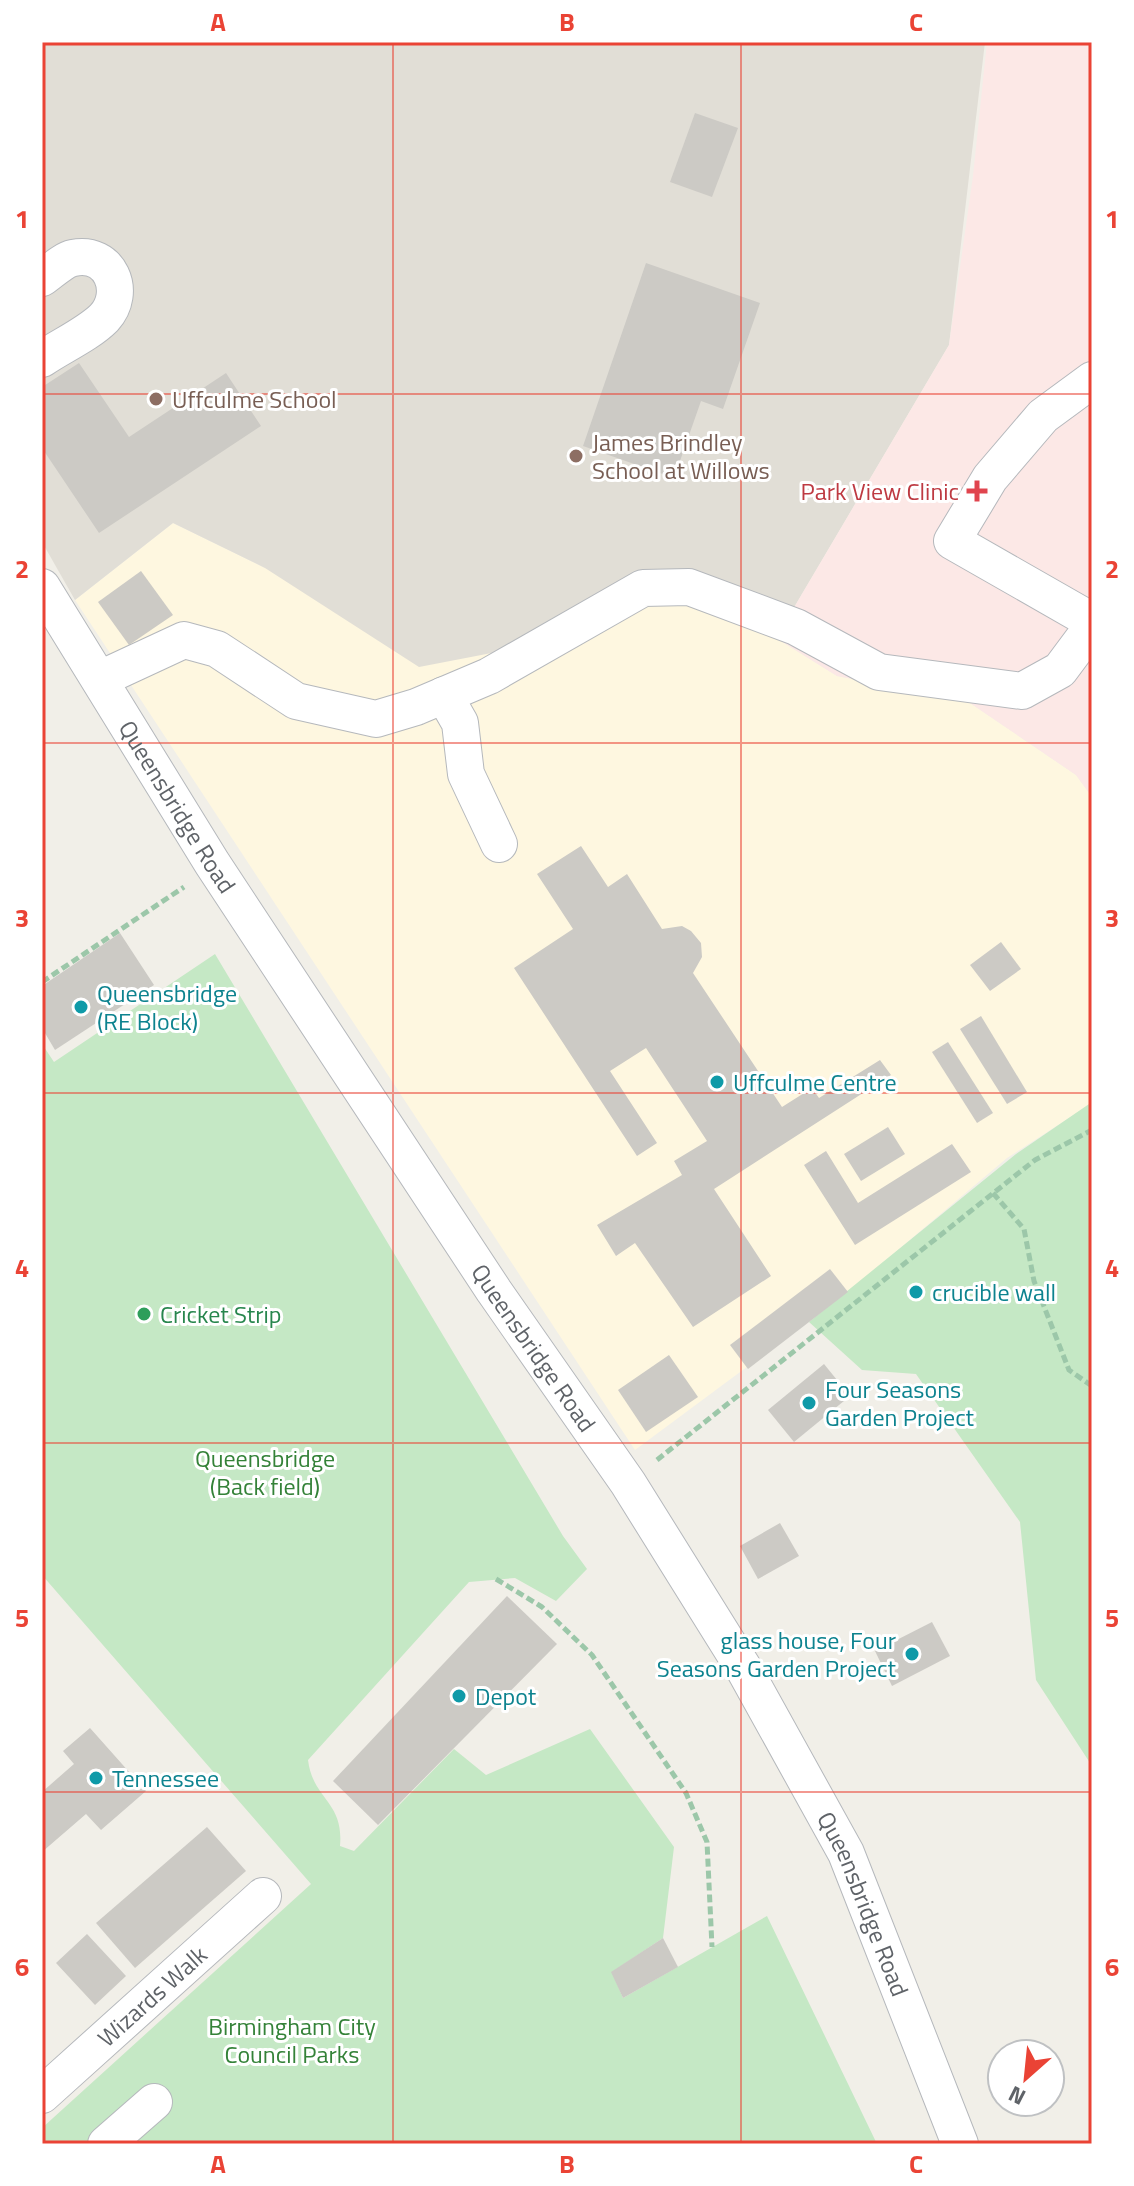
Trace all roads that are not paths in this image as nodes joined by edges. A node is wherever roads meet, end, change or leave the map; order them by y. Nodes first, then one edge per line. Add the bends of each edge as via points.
1 (42, 278) edge
2 (42, 359) edge
3 (1092, 380) edge
4 (42, 587) edge
5 (1092, 621) edge
6 (1092, 627) edge
7 (100, 679) junction
8 (444, 695) junction
9 (499, 844) dead end
10 (263, 1896) dead end
11 (42, 2095) edge
12 (154, 2102) dead end
13 (106, 2144) edge
14 (960, 2144) edge

1 - 2 street via 72,258 89,258 107,265 116,283 114,304 103,318
3 - 5 street via 1043,416 990,478 952,541
4 - 7 street, Queensbridge Road
6 - 8 street via 1060,670 1022,691 879,672 796,627 689,587 643,588 489,676
7 - 8 street via 184,640 217,649 296,701 337,713 376,719
7 - 14 street, Queensbridge Road via 212,863 494,1291 628,1483 744,1669 846,1853
8 - 9 street via 460,723 466,774
10 - 11 street, Wizards Walk
12 - 13 street

